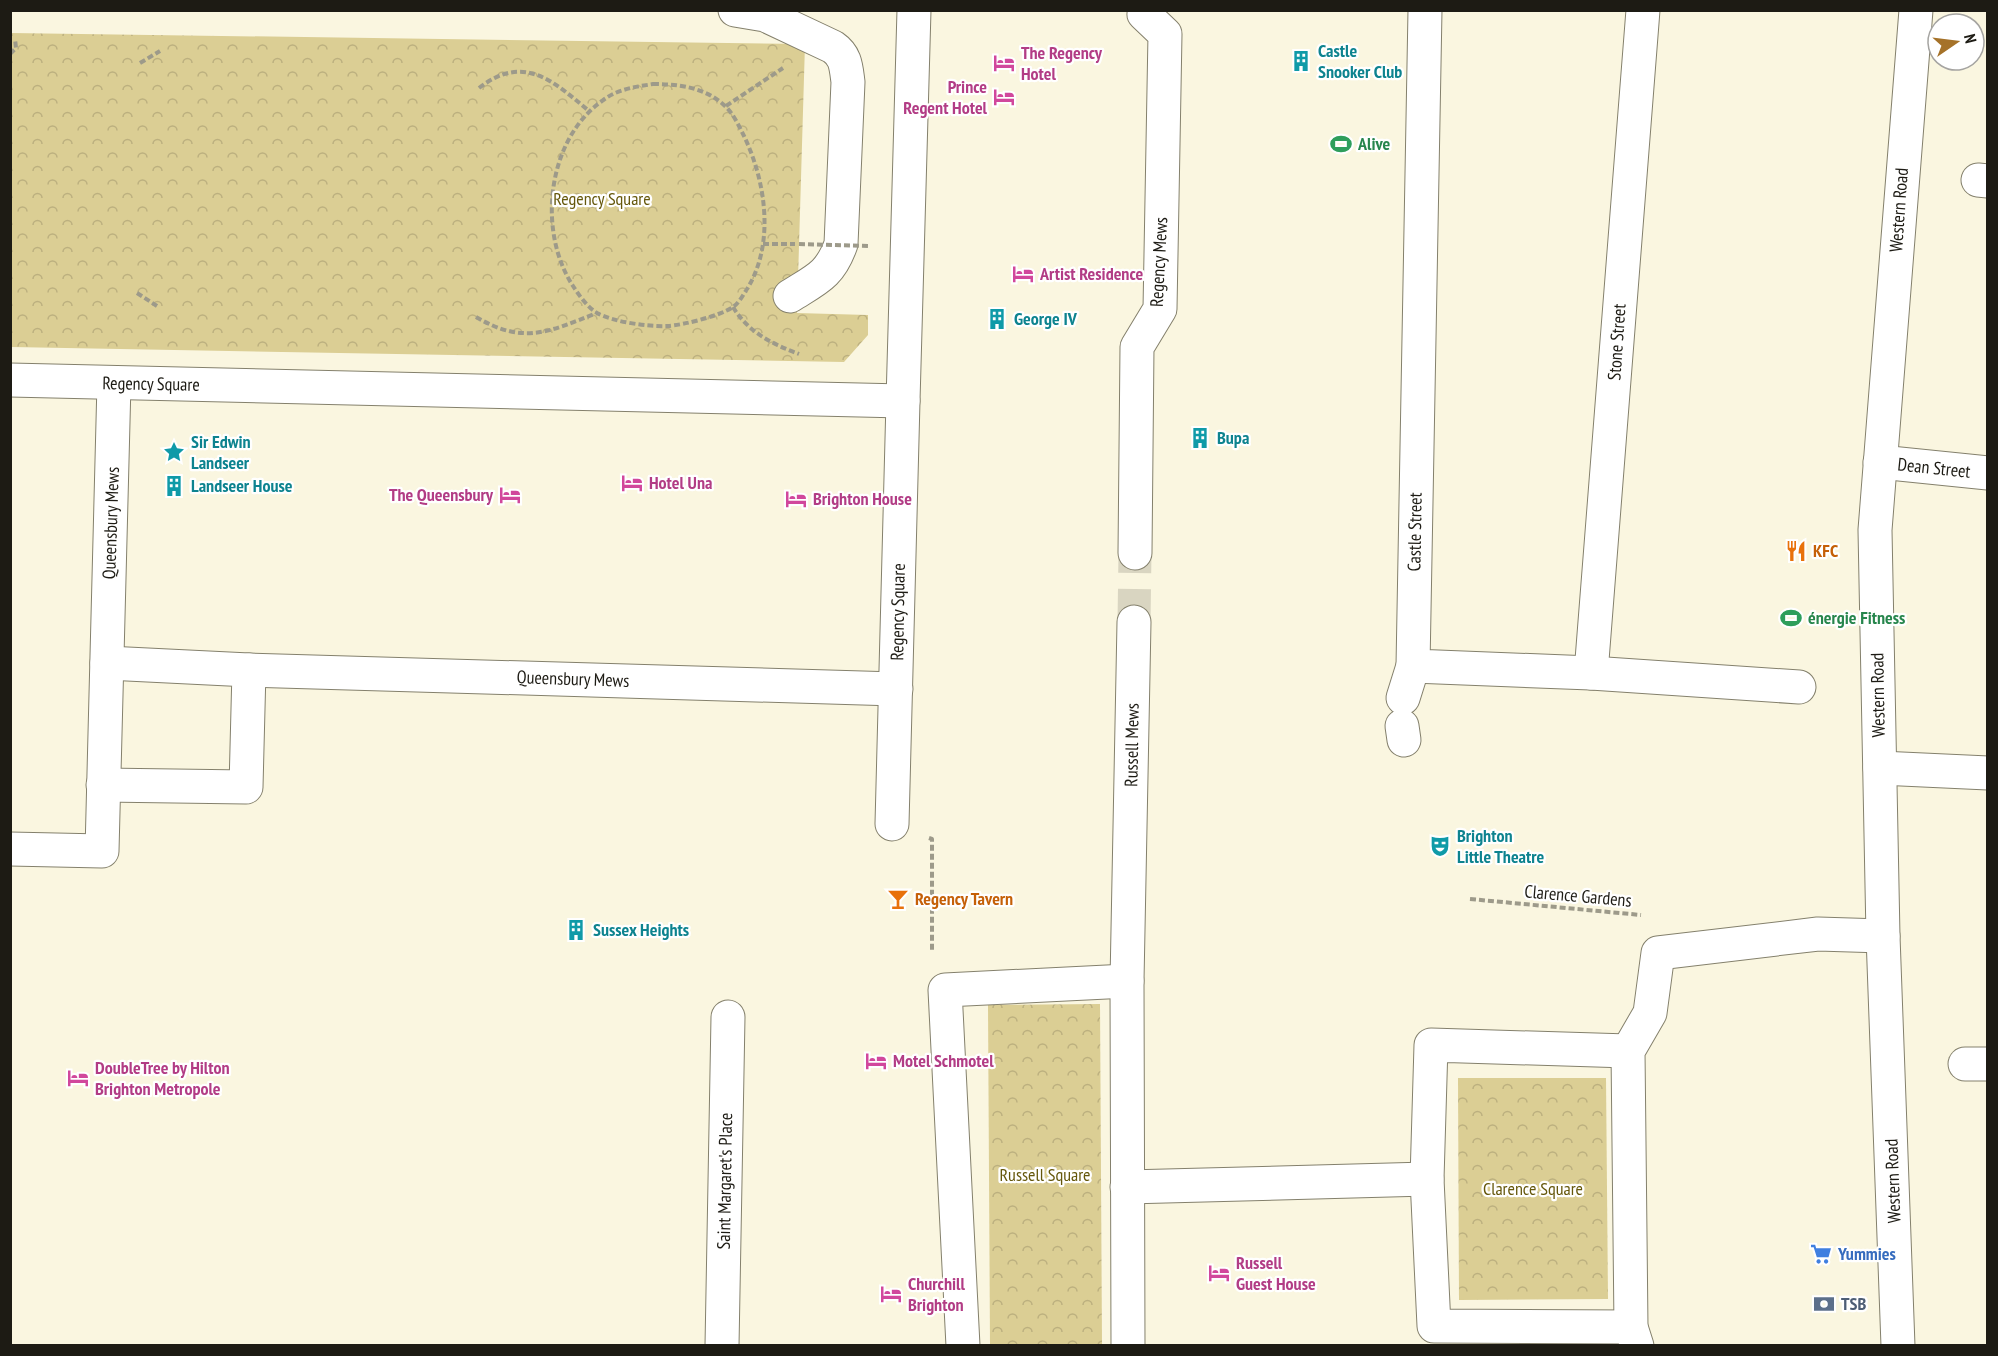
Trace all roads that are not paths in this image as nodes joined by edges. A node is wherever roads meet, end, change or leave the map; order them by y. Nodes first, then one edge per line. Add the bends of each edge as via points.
1 (735, 10) edge
2 (914, 10) edge
3 (1144, 10) edge
4 (1425, 10) edge
5 (1643, 10) edge
6 (1916, 10) edge
7 (790, 296) dead end
8 (10, 380) edge
9 (114, 383) junction
10 (903, 400) junction
11 (1880, 462) junction
12 (1988, 473) edge
13 (1135, 553) tunnel mouth
14 (1134, 622) tunnel mouth
15 (106, 663) junction
16 (1413, 666) junction
17 (249, 670) junction
18 (1591, 673) junction
19 (1799, 687) dead end
20 (896, 689) junction
21 (1403, 722) dead end
22 (1880, 768) junction
23 (1988, 773) edge
24 (103, 785) junction
25 (892, 824) road end
26 (10, 849) edge
27 (1883, 936) junction
28 (1127, 981) junction
29 (728, 1017) dead end
30 (1628, 1050) junction
31 (1427, 1179) junction
32 (1127, 1187) junction
33 (1634, 1336) edge
34 (722, 1346) edge
35 (963, 1346) edge
36 (1128, 1346) edge
37 (1898, 1346) edge

1 - 7 street via 765,15 824,42 839,51 846,64 841,244 832,266
2 - 10 street, Regency Square
3 - 13 street, Regency Mews via 1165,34 1160,309 1137,347
4 - 16 street, Castle Street
5 - 18 street, Stone Street
6 - 11 street, Western Road
8 - 9 street, Regency Square
9 - 10 street, Regency Square
9 - 15 street, Queensbury Mews
10 - 20 street, Regency Square
11 - 12 street, Dean Street
11 - 22 street, Western Road via 1875,530
14 - 28 street, Russell Mews
15 - 17 street, Queensbury Mews
15 - 24 street, Queensbury Mews
16 - 18 street
16 - 21 street, Castle Street
17 - 20 street, Queensbury Mews
17 - 24 street via 246,787
18 - 19 street
20 - 25 street, Regency Square
22 - 23 street
22 - 27 street, Western Road
24 - 26 street, Queensbury Mews via 102,851
27 - 30 street via 1818,934 1658,953 1650,1013
27 - 37 street, Western Road
28 - 32 street
28 - 35 street via 945,990
29 - 34 street, Saint Margaret's Place
30 - 31 street via 1431,1045
30 - 33 street
31 - 32 street
31 - 33 street via 1434,1326
32 - 36 street

